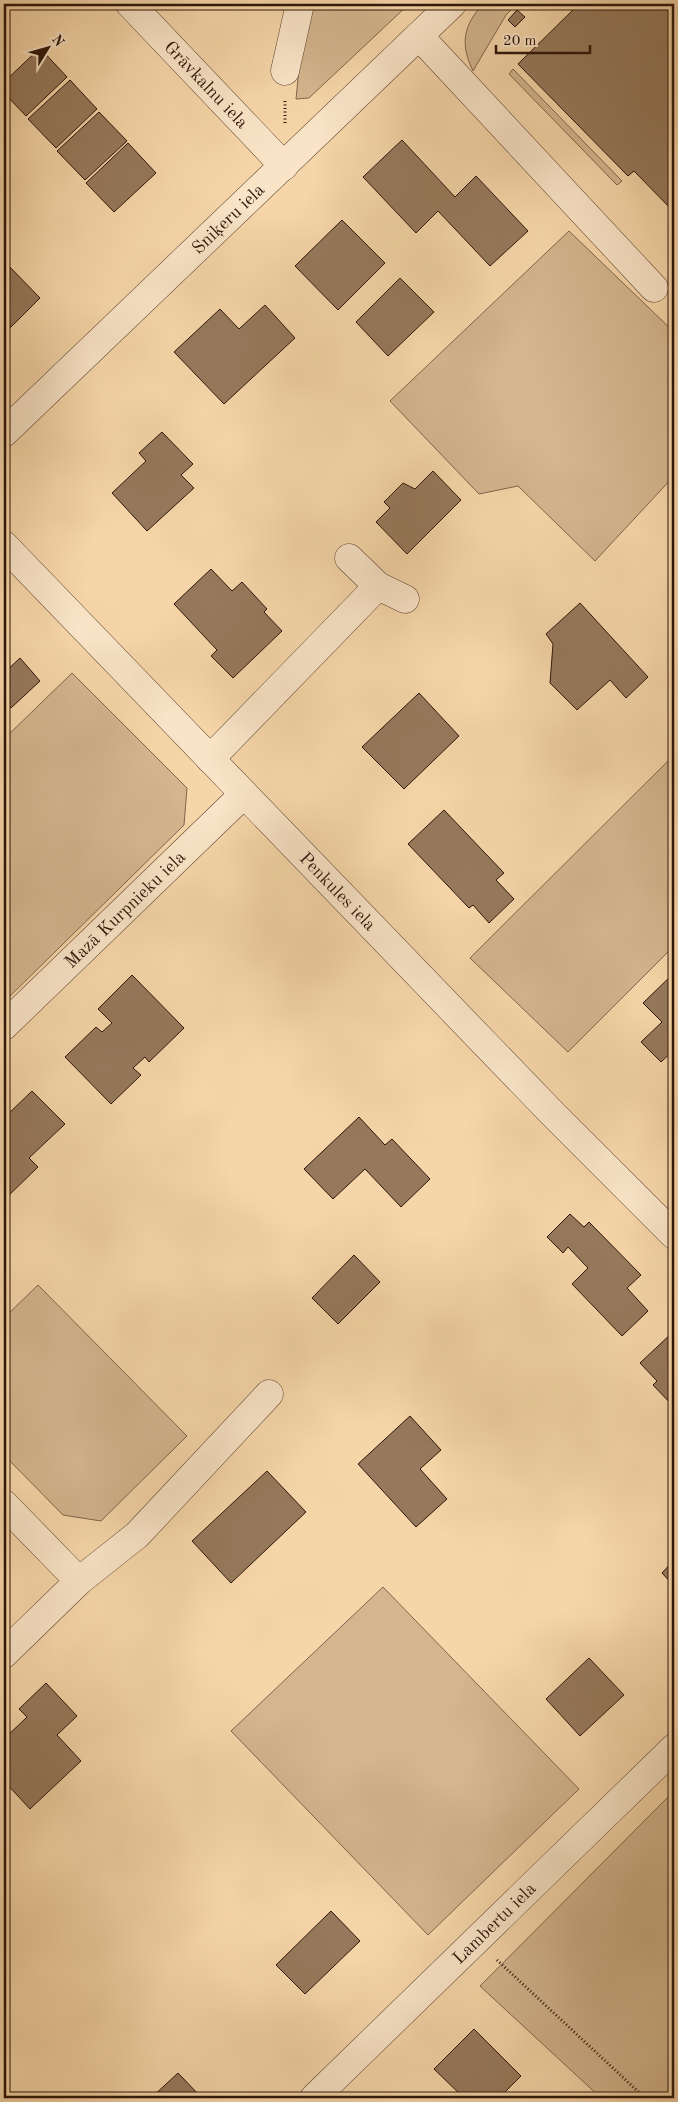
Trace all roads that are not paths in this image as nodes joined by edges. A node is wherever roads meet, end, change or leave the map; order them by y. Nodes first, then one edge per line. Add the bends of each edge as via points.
1 (130, 4) edge
2 (300, 4) edge
3 (452, 4) edge
4 (419, 36) junction
5 (285, 72) road end
6 (284, 166) junction
7 (654, 288) dead end
8 (4, 433) edge
9 (4, 545) edge
10 (349, 558) dead end
11 (378, 586) junction
12 (405, 599) dead end
13 (210, 759) junction
14 (244, 794) junction
15 (4, 1026) edge
16 (674, 1235) edge
17 (268, 1394) dead end
18 (4, 1504) edge
19 (79, 1581) junction
20 (4, 1654) edge
21 (674, 1748) edge
22 (314, 2098) edge

1 - 6 street, Grāvkalnu iela
2 - 5 street
3 - 4 street, Sniķeru iela
4 - 6 street, Sniķeru iela
4 - 7 street
6 - 8 street, Sniķeru iela
9 - 13 street, Penkules iela
10 - 11 street
11 - 12 street
11 - 13 street
13 - 14 street, Penkules iela
14 - 15 street, Mazā Kurpnieku iela
14 - 16 street, Penkules iela
17 - 19 street via 137,1535
18 - 19 street
19 - 20 street
21 - 22 street, Lambertu iela

